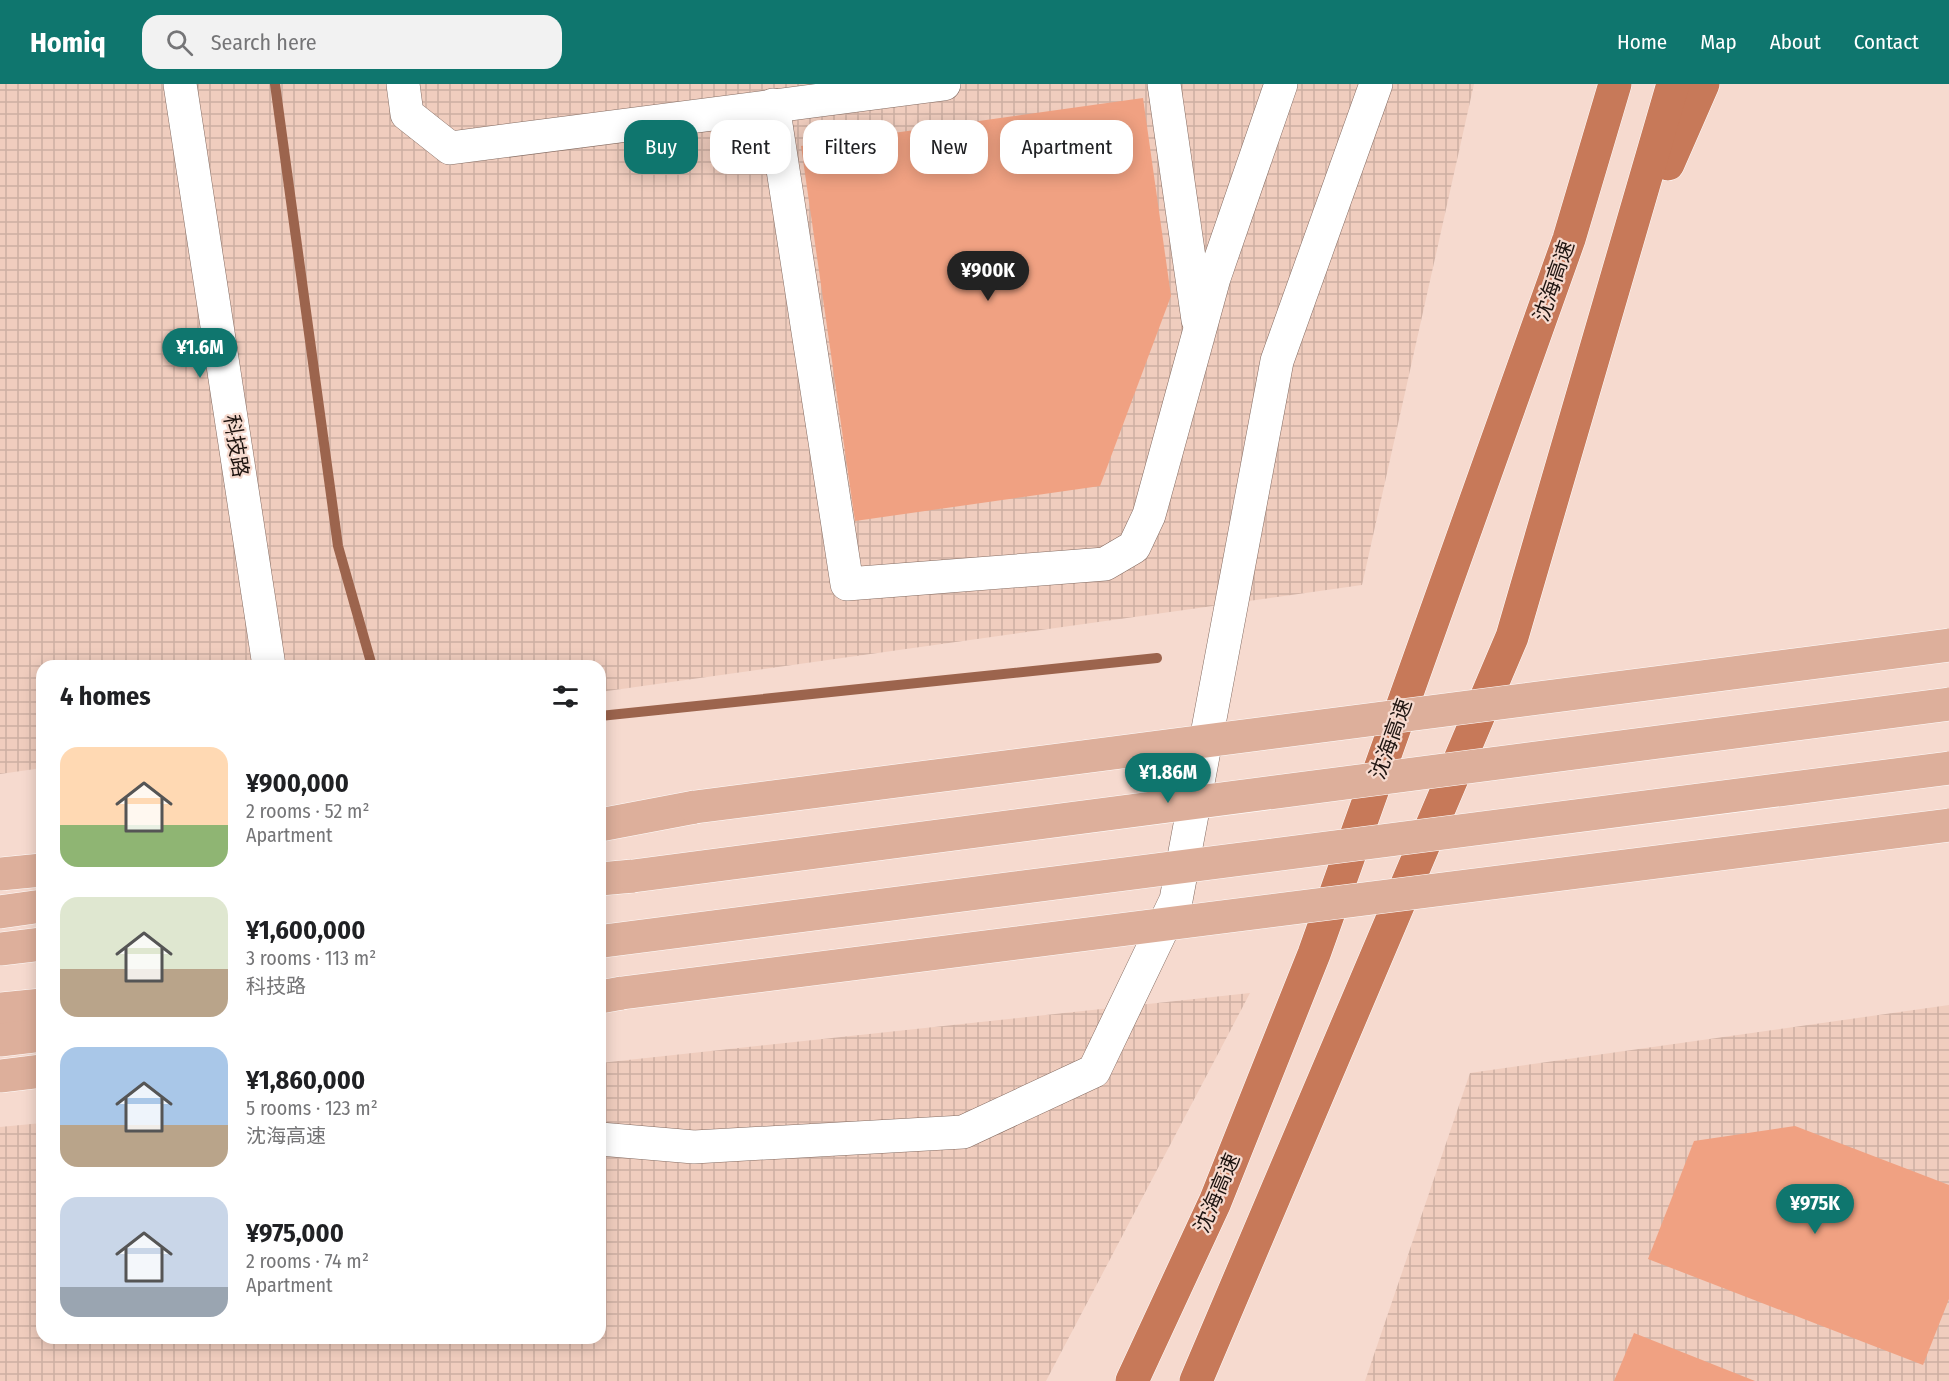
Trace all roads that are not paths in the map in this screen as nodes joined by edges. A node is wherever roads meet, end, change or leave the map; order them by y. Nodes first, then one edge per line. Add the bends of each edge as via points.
1 (180, 84) edge
2 (403, 84) edge
3 (944, 84) edge
4 (1164, 84) edge
5 (1281, 84) edge
6 (1376, 84) edge
7 (1615, 84) edge
8 (1673, 84) edge
9 (1703, 84) edge
10 (773, 105) junction
11 (1614, 289) junction
12 (1200, 330) junction
13 (1949, 645) edge
14 (268, 660) edge
15 (1949, 704) edge
16 (1949, 768) edge
17 (695, 807) junction
18 (606, 815) edge
19 (606, 824) edge
20 (1949, 825) edge
21 (36, 871) edge
22 (0, 874) edge
23 (606, 878) edge
24 (36, 907) edge
25 (0, 912) edge
26 (606, 941) edge
27 (36, 945) edge
28 (0, 949) edge
29 (607, 995) edge
30 (36, 1006) edge
31 (0, 1010) edge
32 (36, 1036) edge
33 (0, 1040) edge
34 (36, 1072) edge
35 (0, 1076) edge
36 (606, 1140) edge
37 (1132, 1381) edge
38 (1196, 1381) edge

1 - 14 street, 科技路
2 - 10 street via 407,114 450,148
3 - 10 street
4 - 12 street
5 - 12 street
6 - 36 street via 1277,360 1176,900 1094,1071 963,1132 694,1147
7 - 37 highway, 沈海高速 via 1569,239 1318,943 1215,1202
8 - 11 highway
9 - 11 highway
10 - 12 street via 848,584 1105,564 1134,547 1149,515
11 - 38 highway via 1512,637
13 - 17 main road, bridge
15 - 23 main road, bridge
16 - 26 main road, bridge
17 - 18 main road
17 - 19 main road
20 - 29 main road, bridge
21 - 22 main road
24 - 25 main road
27 - 28 main road
30 - 31 main road
32 - 33 main road
34 - 35 main road

